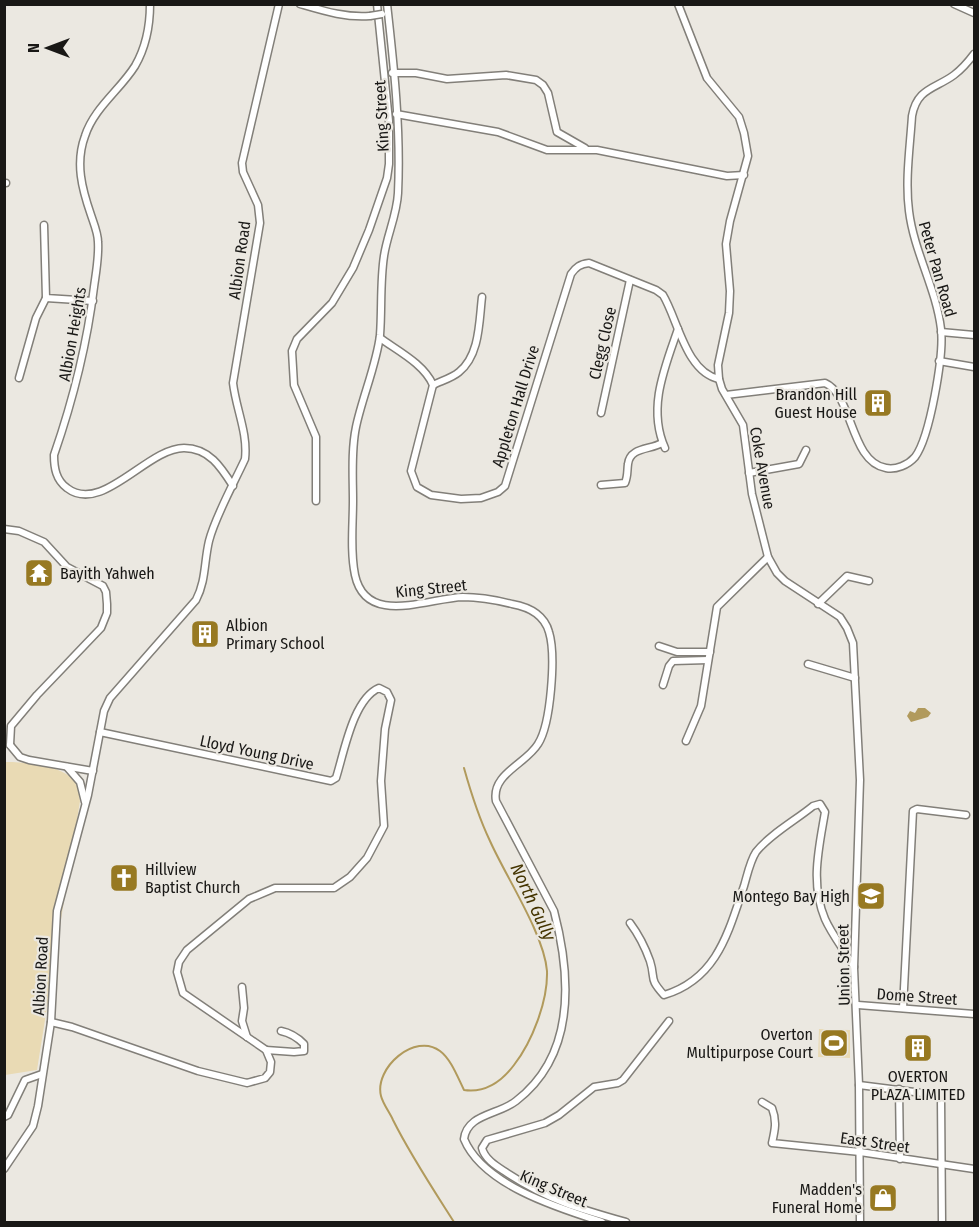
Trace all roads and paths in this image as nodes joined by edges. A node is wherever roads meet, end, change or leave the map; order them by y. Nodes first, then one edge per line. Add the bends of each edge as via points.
1 (150, 4) edge
2 (279, 4) edge
3 (300, 4) edge
4 (377, 4) edge
5 (678, 4) edge
6 (954, 4) edge
7 (385, 10) edge
8 (975, 13) edge
9 (975, 54) edge
10 (392, 73) junction
11 (396, 114) junction
12 (586, 149) junction
13 (744, 175) junction
14 (44, 225) dead end
15 (630, 280) junction
16 (482, 297) dead end
17 (46, 298) junction
18 (93, 301) junction
19 (678, 328) junction
20 (941, 332) junction
21 (975, 335) edge
22 (380, 338) junction
23 (939, 361) junction
24 (975, 367) edge
25 (19, 378) dead end
26 (719, 379) junction
27 (433, 386) junction
28 (726, 395) junction
29 (600, 413) dead end
30 (807, 450) dead end
31 (749, 473) junction
32 (602, 485) dead end
33 (233, 486) junction
34 (316, 501) dead end
35 (4, 529) edge
36 (768, 557) junction
37 (869, 581) dead end
38 (818, 604) junction
39 (659, 646) dead end
40 (710, 651) junction
41 (708, 660) junction
42 (808, 664) dead end
43 (855, 678) junction
44 (663, 685) dead end
45 (100, 732) junction
46 (686, 741) dead end
47 (7, 745) edge
48 (66, 767) junction
49 (93, 771) junction
50 (860, 780) joint
51 (86, 805) junction
52 (966, 814) dead end
53 (630, 922) dead end
54 (854, 968) junction
55 (242, 987) dead end
56 (858, 1005) junction
57 (903, 1008) junction
58 (975, 1009) edge
59 (974, 1014) edge
60 (669, 1021) dead end
61 (51, 1022) junction
62 (281, 1031) dead end
63 (248, 1038) junction
64 (266, 1050) junction
65 (42, 1074) junction
66 (860, 1085) junction
67 (899, 1089) junction
68 (762, 1102) dead end
69 (4, 1117) edge
70 (860, 1152) junction
71 (900, 1159) junction
72 (942, 1164) junction
73 (4, 1168) edge
74 (975, 1169) edge
75 (602, 1222) edge
76 (626, 1222) edge
77 (860, 1222) edge
78 (942, 1222) edge

1 - 18 street, Albion Heights via 150,25 135,66 92,120 80,153 83,192 98,240
2 - 33 street, Albion Road via 242,163 258,205 260,223 233,383 246,446 245,459
3 - 7 street, bridge via 355,17
4 - 34 street via 389,121 387,178 353,268 332,303 297,339 292,351 294,385 316,437
5 - 13 street, Coke Avenue via 707,78 739,117 748,156
6 - 8 street
7 - 10 street, King Street
9 - 20 street, Peter Pan Road via 955,74 920,95 912,116 908,209
10 - 11 street, King Street
10 - 12 street via 447,79 506,75 536,80 548,93 557,132
11 - 12 street via 498,132 547,150
11 - 22 street, King Street via 398,194 384,254
12 - 13 street via 727,176
13 - 26 street, Coke Avenue via 726,244 729,313 718,365
14 - 17 street
15 - 19 street, Appleton Hall Drive via 663,295
15 - 27 street, Appleton Hall Drive via 589,263 576,267 571,274 505,486 498,492 481,498 443,498 417,487 411,471
15 - 29 street, Clegg Close
16 - 27 street via 475,349 468,362 458,373
17 - 18 street
17 - 25 street via 36,318
18 - 33 street, Albion Heights via 79,378 54,455 59,480 72,491 90,495 117,483 157,456 183,448 208,455
19 - 26 street, Appleton Hall Drive via 692,359 705,374
19 - 32 street via 660,381 656,412 664,446 636,450 630,456 625,483
20 - 21 street
20 - 23 street, Peter Pan Road
22 - 27 street via 422,369
22 - 75 street, King Street via 353,441 353,558 362,592 383,606 461,597 519,605 539,615 551,644 551,693 542,736 537,747 499,781 495,795 554,911 566,975 563,1024 549,1062 528,1090 503,1110 468,1125 464,1139 483,1167 518,1190
23 - 24 street
23 - 28 street, Peter Pan Road via 922,444 914,458 897,468 884,468 868,456 835,389 825,383
26 - 28 street, Coke Avenue
28 - 31 street, Coke Avenue via 743,425
30 - 31 street via 799,464
31 - 36 street, Coke Avenue
33 - 45 street, Albion Road via 209,541 199,594 110,698
35 - 47 street via 44,542 67,567 103,586 107,604 101,628 11,726
36 - 38 street, Coke Avenue via 784,581
36 - 40 street via 717,607
37 - 38 street via 847,576
38 - 43 street, Coke Avenue via 840,617 847,628 853,643
39 - 40 street via 677,652
40 - 41 street
41 - 44 street via 673,661
41 - 46 street via 701,706
42 - 43 street
43 - 50 street, Coke Avenue
45 - 49 street, Albion Road
45 - 63 street, Lloyd Young Drive via 331,781 336,778 346,741 367,696 379,688 391,700 383,740 384,826 367,858 351,877 334,888 275,888 249,899 187,950 179,962 177,972 183,993
47 - 48 street via 20,757
48 - 49 street
48 - 51 street via 80,782
49 - 51 street, Albion Road
50 - 54 street, Union Street
51 - 61 street, Albion Road via 57,911
52 - 57 street via 913,811
53 - 54 street via 651,964 653,982 664,995 681,990 702,976 727,939 755,853 820,804 825,812 817,850 816,885 825,919
54 - 56 street, Union Street
55 - 63 street via 242,1021
56 - 57 street, Dome Street
56 - 66 street, Union Street
57 - 59 street, Dome Street
58 - 59 street
60 - 76 street via 623,1080 594,1087 545,1123 487,1140 482,1148 485,1156 530,1188 564,1204
61 - 64 street via 246,1083 270,1072
61 - 65 street, Albion Road
62 - 64 street via 299,1039 304,1051
63 - 64 street, Lloyd Young Drive
65 - 69 street via 25,1080
65 - 73 street, Albion Road via 33,1126
66 - 67 street
66 - 70 street, Union Street
67 - 71 street
67 - 72 street via 942,1098
68 - 70 street, East Street via 775,1115 772,1143
70 - 71 street, East Street
70 - 77 street, Union Street
71 - 72 street, East Street
72 - 74 street, East Street
72 - 78 street

